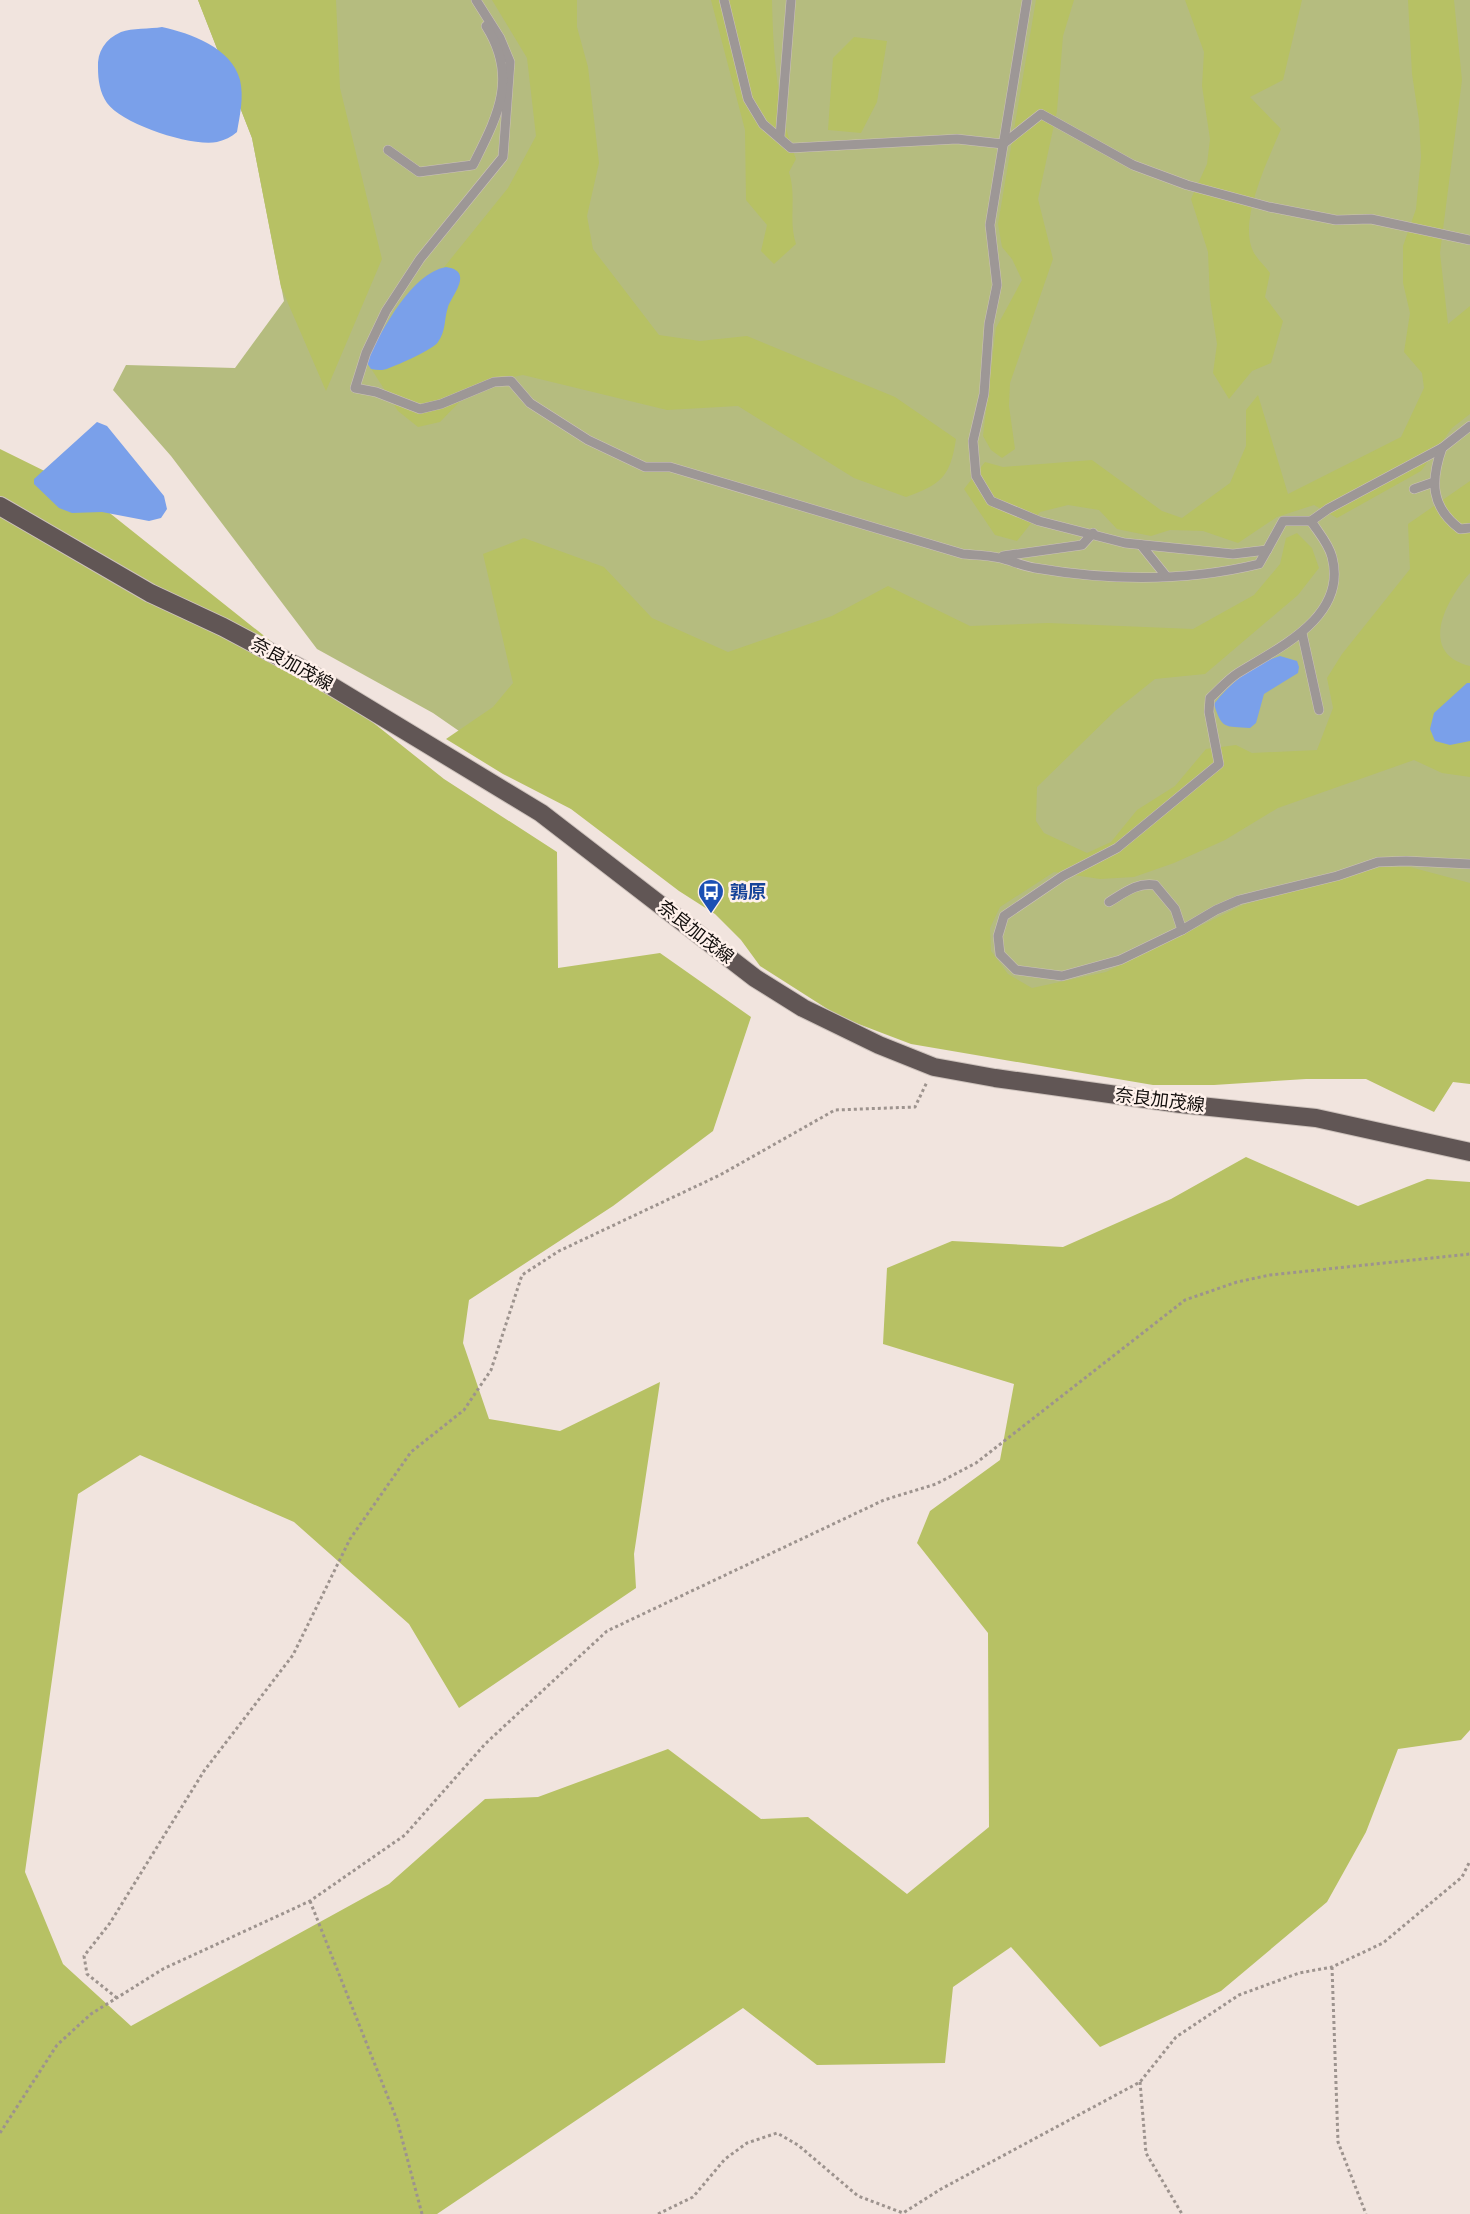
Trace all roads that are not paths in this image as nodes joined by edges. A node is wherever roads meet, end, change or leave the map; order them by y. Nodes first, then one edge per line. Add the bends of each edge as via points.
1 (470, 0) edge
2 (477, 0) edge
3 (724, 0) edge
4 (791, 0) edge
5 (1027, 0) edge
6 (780, 137) junction
7 (1003, 144) junction
8 (388, 150) dead end
9 (1470, 240) edge
10 (1470, 426) edge
11 (1442, 448) junction
12 (1434, 482) junction
13 (1414, 489) dead end
14 (0, 506) edge
15 (1311, 521) junction
16 (1470, 528) edge
17 (1093, 533) junction
18 (1141, 545) junction
19 (1268, 550) junction
20 (997, 557) junction
21 (1166, 576) junction
22 (1302, 633) junction
23 (1318, 710) dead end
24 (1470, 864) edge
25 (1109, 902) dead end
26 (1182, 930) junction
27 (1470, 1152) edge

1 - 8 lane via 499,53 503,86 499,111 473,165 420,172
2 - 20 lane via 510,62 502,157 420,259 386,311 366,352 355,387 420,409 494,382 511,381 530,403 558,422 645,467 670,467 963,554
3 - 6 lane via 748,99 763,124
4 - 6 lane
5 - 7 lane
6 - 7 lane via 791,148 957,139
7 - 9 lane via 1041,114 1132,165 1187,184 1326,219 1371,219
7 - 17 lane via 990,225 997,285 984,394 973,441 976,476 991,501 1039,521
10 - 11 lane
11 - 12 lane
11 - 15 lane
12 - 13 lane
12 - 16 lane via 1444,517 1460,529
14 - 27 main road, 奈良加茂線 via 150,593 310,673 541,813 755,978 838,1027 934,1067 1181,1104 1316,1118
15 - 19 lane via 1283,521
15 - 22 lane via 1332,555 1335,577 1328,599
17 - 18 lane
17 - 20 lane via 1083,545
18 - 19 lane via 1233,554
18 - 21 lane
19 - 21 lane via 1259,564 1201,577
20 - 21 lane via 1033,567 1099,576 1146,580
22 - 23 lane
22 - 26 lane via 1235,675 1210,698 1219,764 1117,848 1063,876 1004,916 998,936 1000,954 1016,970 1062,976 1120,960
24 - 26 lane via 1378,862 1239,900
25 - 26 lane via 1146,883 1155,885 1175,909

